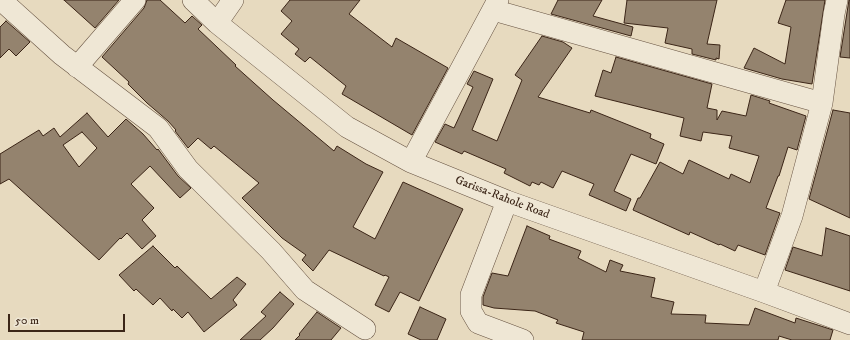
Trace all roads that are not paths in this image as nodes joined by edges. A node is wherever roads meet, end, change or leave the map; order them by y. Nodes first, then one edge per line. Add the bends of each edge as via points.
1 (1, 0) edge
2 (135, 0) edge
3 (192, 0) edge
4 (233, 0) edge
5 (837, 0) edge
6 (495, 5) edge
7 (217, 23) junction
8 (76, 67) junction
9 (822, 103) junction
10 (411, 162) junction
11 (507, 201) junction
12 (764, 292) junction
13 (850, 324) edge
14 (365, 329) dead end
15 (523, 340) edge

1 - 8 street
2 - 8 street
3 - 7 street, Garissa-Rahole Road
4 - 7 street
5 - 9 street
6 - 9 street
6 - 10 street
7 - 10 street, Garissa-Rahole Road via 347,127
8 - 14 street via 158,128 188,168 271,251 305,290
9 - 12 street via 792,216
10 - 11 street, Garissa-Rahole Road
11 - 12 street, Garissa-Rahole Road
11 - 15 street via 471,295 471,311 478,322
12 - 13 street, Garissa-Rahole Road

